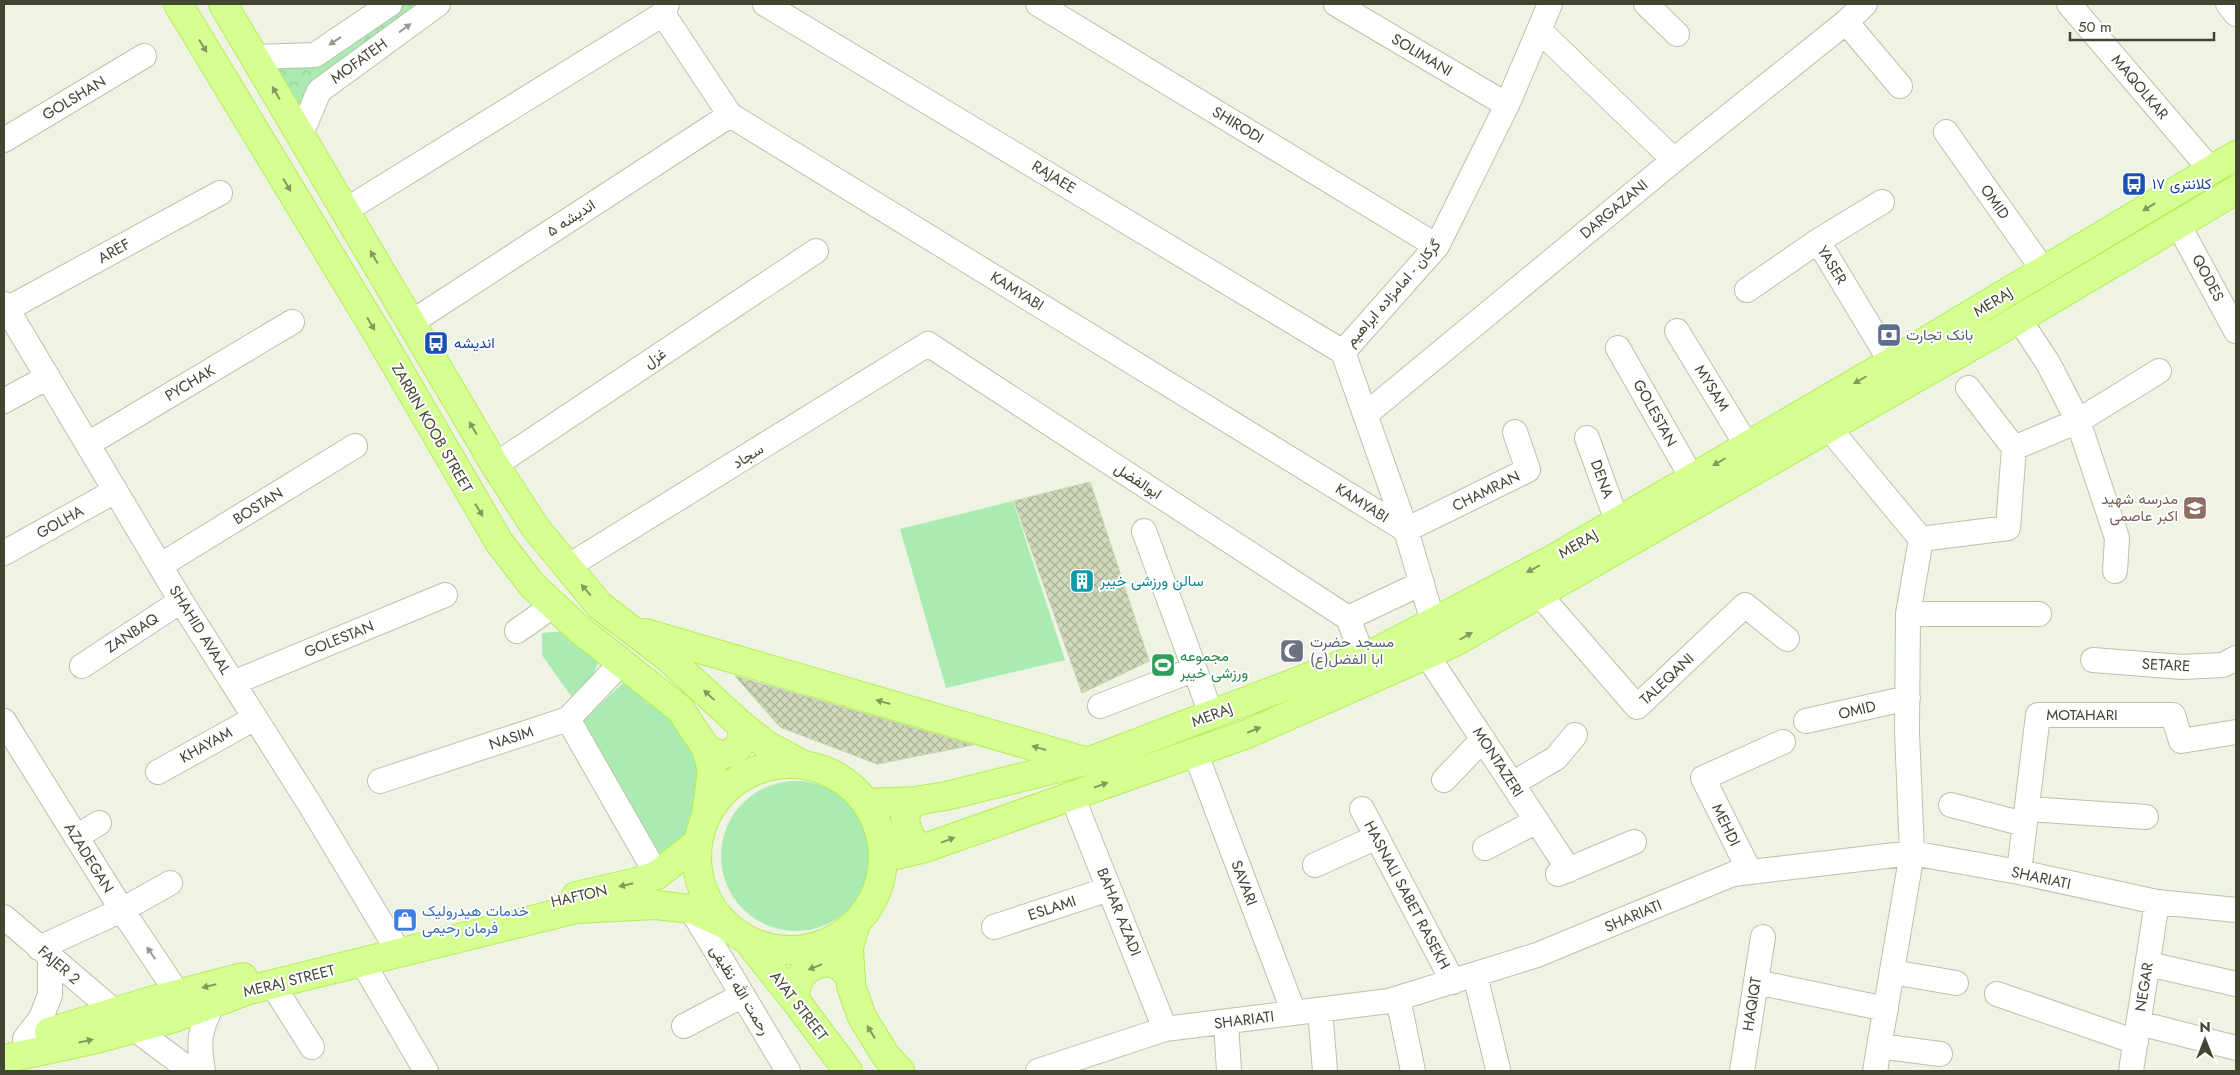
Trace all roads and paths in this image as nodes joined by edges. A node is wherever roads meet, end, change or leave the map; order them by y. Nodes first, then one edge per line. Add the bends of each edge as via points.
1 (178, 4) edge
2 (390, 4) edge
3 (438, 4) edge
4 (765, 4) edge
5 (1038, 4) edge
6 (1336, 4) edge
7 (1550, 4) edge
8 (1646, 4) edge
9 (1865, 4) edge
10 (2070, 4) edge
11 (2228, 4) edge
12 (665, 9) edge
13 (227, 11) edge
14 (2236, 14) edge
15 (1846, 22) junction
16 (1539, 30) junction
17 (1677, 34) dead end
18 (144, 56) dead end
19 (255, 57) junction
20 (1900, 86) dead end
21 (1507, 105) junction
22 (730, 115) junction
23 (1946, 132) dead end
24 (301, 134) junction
25 (4, 140) edge
26 (2236, 155) edge
27 (1674, 160) junction
28 (2210, 169) junction
29 (2236, 190) edge
30 (220, 193) dead end
31 (1882, 202) dead end
32 (346, 210) junction
33 (2179, 226) junction
34 (1818, 241) junction
35 (1438, 246) junction
36 (816, 251) dead end
37 (2044, 271) junction
38 (1748, 290) dead end
39 (6, 307) edge
40 (2019, 319) junction
41 (292, 322) dead end
42 (412, 322) junction
43 (1677, 331) dead end
44 (2236, 331) edge
45 (928, 344) joint
46 (1618, 348) dead end
47 (1343, 352) junction
48 (1891, 362) junction
49 (2159, 372) dead end
50 (48, 377) junction
51 (1968, 388) dead end
52 (4, 401) edge
53 (1365, 415) junction
54 (2078, 421) junction
55 (1828, 427) junction
56 (1515, 432) dead end
57 (1587, 438) dead end
58 (88, 444) junction
59 (355, 446) dead end
60 (2014, 448) junction
61 (1754, 456) junction
62 (495, 465) junction
63 (1692, 478) junction
64 (115, 491) junction
65 (1617, 521) junction
66 (1406, 530) junction
67 (1144, 531) dead end
68 (1921, 539) junction
69 (4, 553) edge
70 (161, 565) junction
71 (567, 567) junction
72 (2115, 571) dead end
73 (1422, 583) junction
74 (1539, 594) junction
75 (445, 595) dead end
76 (181, 601) junction
77 (554, 605) junction
78 (1908, 614) junction
79 (2039, 614) dead end
80 (1348, 618) junction
81 (1433, 622) junction
82 (628, 628) junction
83 (517, 632) dead end
84 (1787, 639) dead end
85 (1427, 655) junction
86 (1363, 657) junction
87 (2236, 658) edge
88 (2093, 660) dead end
89 (622, 662) junction
90 (82, 666) dead end
91 (1185, 673) dead end
92 (233, 683) junction
93 (1908, 698) junction
94 (1100, 706) dead end
95 (1211, 714) junction
96 (255, 718) junction
97 (568, 719) junction
98 (4, 721) edge
99 (1806, 722) dead end
100 (740, 724) junction
101 (2236, 732) edge
102 (1575, 736) dead end
103 (1483, 739) junction
104 (1783, 742) dead end
105 (706, 748) junction
106 (1195, 752) junction
107 (1086, 762) junction
108 (804, 765) junction
109 (158, 772) dead end
110 (1444, 780) dead end
111 (380, 781) dead end
112 (1512, 784) junction
113 (1072, 796) junction
114 (915, 801) junction
115 (866, 802) junction
116 (1951, 805) dead end
117 (1362, 809) dead end
118 (706, 816) junction
119 (2146, 816) dead end
120 (2025, 817) junction
121 (1537, 821) junction
122 (99, 823) dead end
123 (76, 836) junction
124 (1377, 838) junction
125 (1634, 842) dead end
126 (697, 843) junction
127 (1484, 848) dead end
128 (922, 849) junction
129 (1912, 853) junction
130 (884, 858) junction
131 (1315, 865) dead end
132 (1750, 872) junction
133 (2019, 872) junction
134 (657, 875) junction
135 (170, 883) dead end
136 (1110, 889) junction
137 (2157, 902) junction
138 (576, 909) joint
139 (691, 909) junction
140 (122, 910) junction
141 (2236, 910) edge
142 (856, 923) junction
143 (724, 924) junction
144 (994, 927) dead end
145 (9, 928) edge
146 (1763, 937) dead end
147 (748, 941) junction
148 (396, 946) junction
149 (45, 954) junction
150 (363, 963) junction
151 (2148, 964) junction
152 (1892, 972) junction
153 (1475, 974) junction
154 (851, 977) junction
155 (1452, 982) junction
156 (1756, 982) junction
157 (1956, 983) dead end
158 (272, 984) junction
159 (2236, 984) edge
160 (178, 994) junction
161 (1997, 994) dead end
162 (743, 995) junction
163 (1398, 998) junction
164 (795, 999) junction
165 (213, 1004) junction
166 (1886, 1009) junction
167 (1320, 1010) junction
168 (1294, 1013) junction
169 (125, 1020) junction
170 (1226, 1022) junction
171 (684, 1026) dead end
172 (1165, 1029) junction
173 (2137, 1032) junction
174 (14, 1042) edge
175 (1880, 1046) junction
176 (312, 1047) dead end
177 (2236, 1048) edge
178 (1940, 1054) dead end
179 (4, 1059) edge
180 (1498, 1069) dead end
181 (191, 1071) edge
182 (203, 1071) edge
183 (426, 1071) edge
184 (788, 1071) edge
185 (848, 1071) edge
186 (900, 1071) edge
187 (1038, 1071) edge
188 (1229, 1071) edge
189 (1325, 1071) edge
190 (1413, 1071) edge
191 (1742, 1071) edge
192 (1875, 1071) edge
193 (2131, 1071) edge

1 -> 77 main road, ZARRIN KOOB STREET via 500,542 532,585
2 -> 19 street, MOFATEH via 315,55
24 -> 3 street, MOFATEH via 318,91
4 - 47 street, RAJAEE
5 - 35 street, SHIRODI
6 - 21 street, SOLIMANI
7 - 16 street, گرکان - امامزاده ابراهیم
8 - 17 street
9 - 15 street, DARGAZANI
10 - 28 street, MAQOLKAR
11 - 14 street
12 - 22 street, KAMYABI
12 - 32 street
13 - 19 main road
15 - 20 street
15 - 27 street, DARGAZANI
16 - 21 street, گرکان - امامزاده ابراهیم
16 - 27 street
18 - 25 street, GOLSHAN
24 -> 19 main road
21 - 35 street, گرکان - امامزاده ابراهیم
22 - 42 street, اندیشه ۵
22 - 66 street, KAMYABI
23 - 37 street, OMID
24 - 32 main road
26 - 28 main road, MERAJ
27 - 53 street, DARGAZANI
28 -> 37 main road, MERAJ
29 - 33 main road, MERAJ
30 - 39 street, AREF
31 - 34 street
42 -> 32 main road
33 - 40 main road, MERAJ
33 - 44 street, QODES
34 - 38 street, YASER
34 - 48 street, YASER
35 - 47 street, گرکان - امامزاده ابراهیم
36 - 62 street, غزل
37 - 48 main road, MERAJ
39 - 50 street, SHAHID AVAAL
40 - 54 street via 2048,363
40 - 55 main road, MERAJ
41 - 58 street, PYCHAK
62 -> 42 main road
43 - 61 street, MYSAM
45 - 71 street, سجاد
45 - 80 street, ابوالفضل
46 - 63 street, GOLESTAN
47 - 53 street, گرکان - امامزاده ابراهیم
48 -> 61 main road, MERAJ
49 - 54 street
50 - 52 street
50 - 58 street, SHAHID AVAAL
51 - 60 street
53 - 66 street, گرکان - امامزاده ابراهیم
54 - 60 street
54 - 72 street via 2117,538
55 - 61 main road, MERAJ
55 - 68 street
56 - 66 street, CHAMRAN via 1528,470
57 - 65 street, DENA
58 - 64 street, SHAHID AVAAL
59 - 70 street, BOSTAN
60 - 68 street via 2008,528
61 -> 63 main road, MERAJ
61 - 74 main road, MERAJ
62 - 71 main road via 535,527
63 - 65 main road, MERAJ
64 - 69 street, GOLHA
64 - 70 street, SHAHID AVAAL
65 -> 81 main road, MERAJ
66 - 73 street, گرکان - امامزاده ابراهیم
67 - 95 street
68 - 78 street
70 - 76 street, SHAHID AVAAL
82 -> 71 main road via 600,605
73 - 80 street
73 - 81 street, گرکان - امامزاده ابراهیم
74 - 84 street, TALEQANI via 1637,708 1745,605
85 -> 74 main road, MERAJ
75 - 92 street, GOLESTAN
76 - 90 street, ZANBAQ
76 - 92 street, SHAHID AVAAL
77 - 83 street
77 - 89 main road, ZARRIN KOOB STREET
78 - 79 street
78 - 93 street
80 - 86 street
81 - 86 main road, MERAJ
100 -> 82 main road via 668,657
107 -> 82 main road
85 - 103 street, MONTAZERI
106 -> 85 main road, MERAJ via 1247,734
86 - 95 main road, MERAJ
87 - 88 street, SETARE via 2223,665 2182,667
89 - 97 street, NASIM
89 - 105 main road, ZARRIN KOOB STREET via 680,709
91 - 94 street
92 - 96 street, SHAHID AVAAL
93 - 99 street, OMID
93 - 129 street
95 - 107 main road, MERAJ
96 - 109 street, KHAYAM
96 - 148 street, SHAHID AVAAL
97 - 111 street, NASIM
97 - 134 street
98 - 123 street, AZADEGAN
100 - 105 main road via 743,737 732,753 718,755
100 - 108 main road via 768,746
101 - 120 street, MOTAHARI via 2181,740 2173,715 2038,715
102 - 112 street via 1556,758
103 - 110 street
103 - 112 street, MONTAZERI
104 - 132 street, MEHDI via 1703,778
105 - 118 main road, ZARRIN KOOB STREET via 712,770
113 -> 106 main road, MERAJ
106 - 168 street, SAVARI
107 - 114 main road, MERAJ
108 - 115 main road via 828,772 849,785
108 - 118 main road via 775,765 747,774 723,792
112 - 121 street, MONTAZERI
128 -> 113 main road, MERAJ
113 - 136 street, BAHAR AZADI
114 - 115 main road, MERAJ
114 - 128 main road via 905,812 905,828
115 - 130 main road via 882,838
116 - 120 street
117 - 124 street, HASNALI SABET RASEKH
118 - 126 main road
119 - 120 street
120 - 133 street, MOTAHARI
121 - 125 street, MONTAZERI via 1563,872
121 - 127 street
122 - 123 street
123 - 140 street, AZADEGAN
124 - 131 street
124 - 155 street, HASNALI SABET RASEKH
126 - 134 main road, HAFTON
126 - 143 main road via 697,872 703,891
128 - 130 main road, MERAJ
129 - 132 street, SHARIATI
129 - 133 street, SHARIATI
129 - 152 street
130 - 142 main road via 881,882 871,904
132 - 153 street, SHARIATI via 1733,874 1537,956
133 - 137 street, SHARIATI
134 -> 148 main road, HAFTON
135 - 140 street
136 - 144 street, ESLAMI
136 - 172 street, BAHAR AZADI
137 - 141 street, SHARIATI
137 - 151 street, NEGAR
138 - 139 main road, HAFTON via 656,905
138 - 148 main road, MERAJ STREET
139 - 143 main road, HAFTON
139 - 162 street, رحمت الله نظیفی
140 - 149 street
160 -> 140 street, AZADEGAN
142 - 147 main road via 833,940 805,950 776,950
142 - 154 main road via 849,947
143 - 147 main road
145 - 149 street, FAJER 2
146 - 156 street, HAQIQT
147 - 164 main road, AYAT STREET
148 - 150 main road, MERAJ STREET
148 -> 160 main road, MERAJ STREET
149 - 169 street, FAJER 2
149 - 174 street via 50,995 41,1018
150 - 158 main road, MERAJ STREET
150 - 183 street
151 - 159 street
151 - 173 street, NEGAR
152 - 157 street
152 - 166 street
153 - 155 street, SHARIATI
153 - 180 street
154 -> 164 main road via 834,963 814,965 803,972 797,982
186 -> 154 main road via 886,1056 862,1017
155 - 163 street, SHARIATI
156 - 166 street
156 - 191 street, HAQIQT
158 - 165 main road, MERAJ STREET
158 - 176 street
160 - 169 main road, MERAJ STREET
161 - 173 street
162 - 171 street
162 - 184 street, رحمت الله نظیفی
163 - 167 street, SHARIATI
163 - 190 street
164 - 185 main road, AYAT STREET
165 - 169 main road, MERAJ STREET via 174,1018
165 - 182 street via 199,1042
166 - 175 street
167 - 168 street, SHARIATI
167 - 189 street
168 - 170 street, SHARIATI
169 - 174 main road, MERAJ STREET
179 -> 169 main road, MERAJ STREET
169 - 181 street, FAJER 2
170 - 172 street, SHARIATI
170 - 188 street
172 - 187 street, SHARIATI
173 - 177 street
173 - 193 street, NEGAR
175 - 178 street
175 - 192 street

